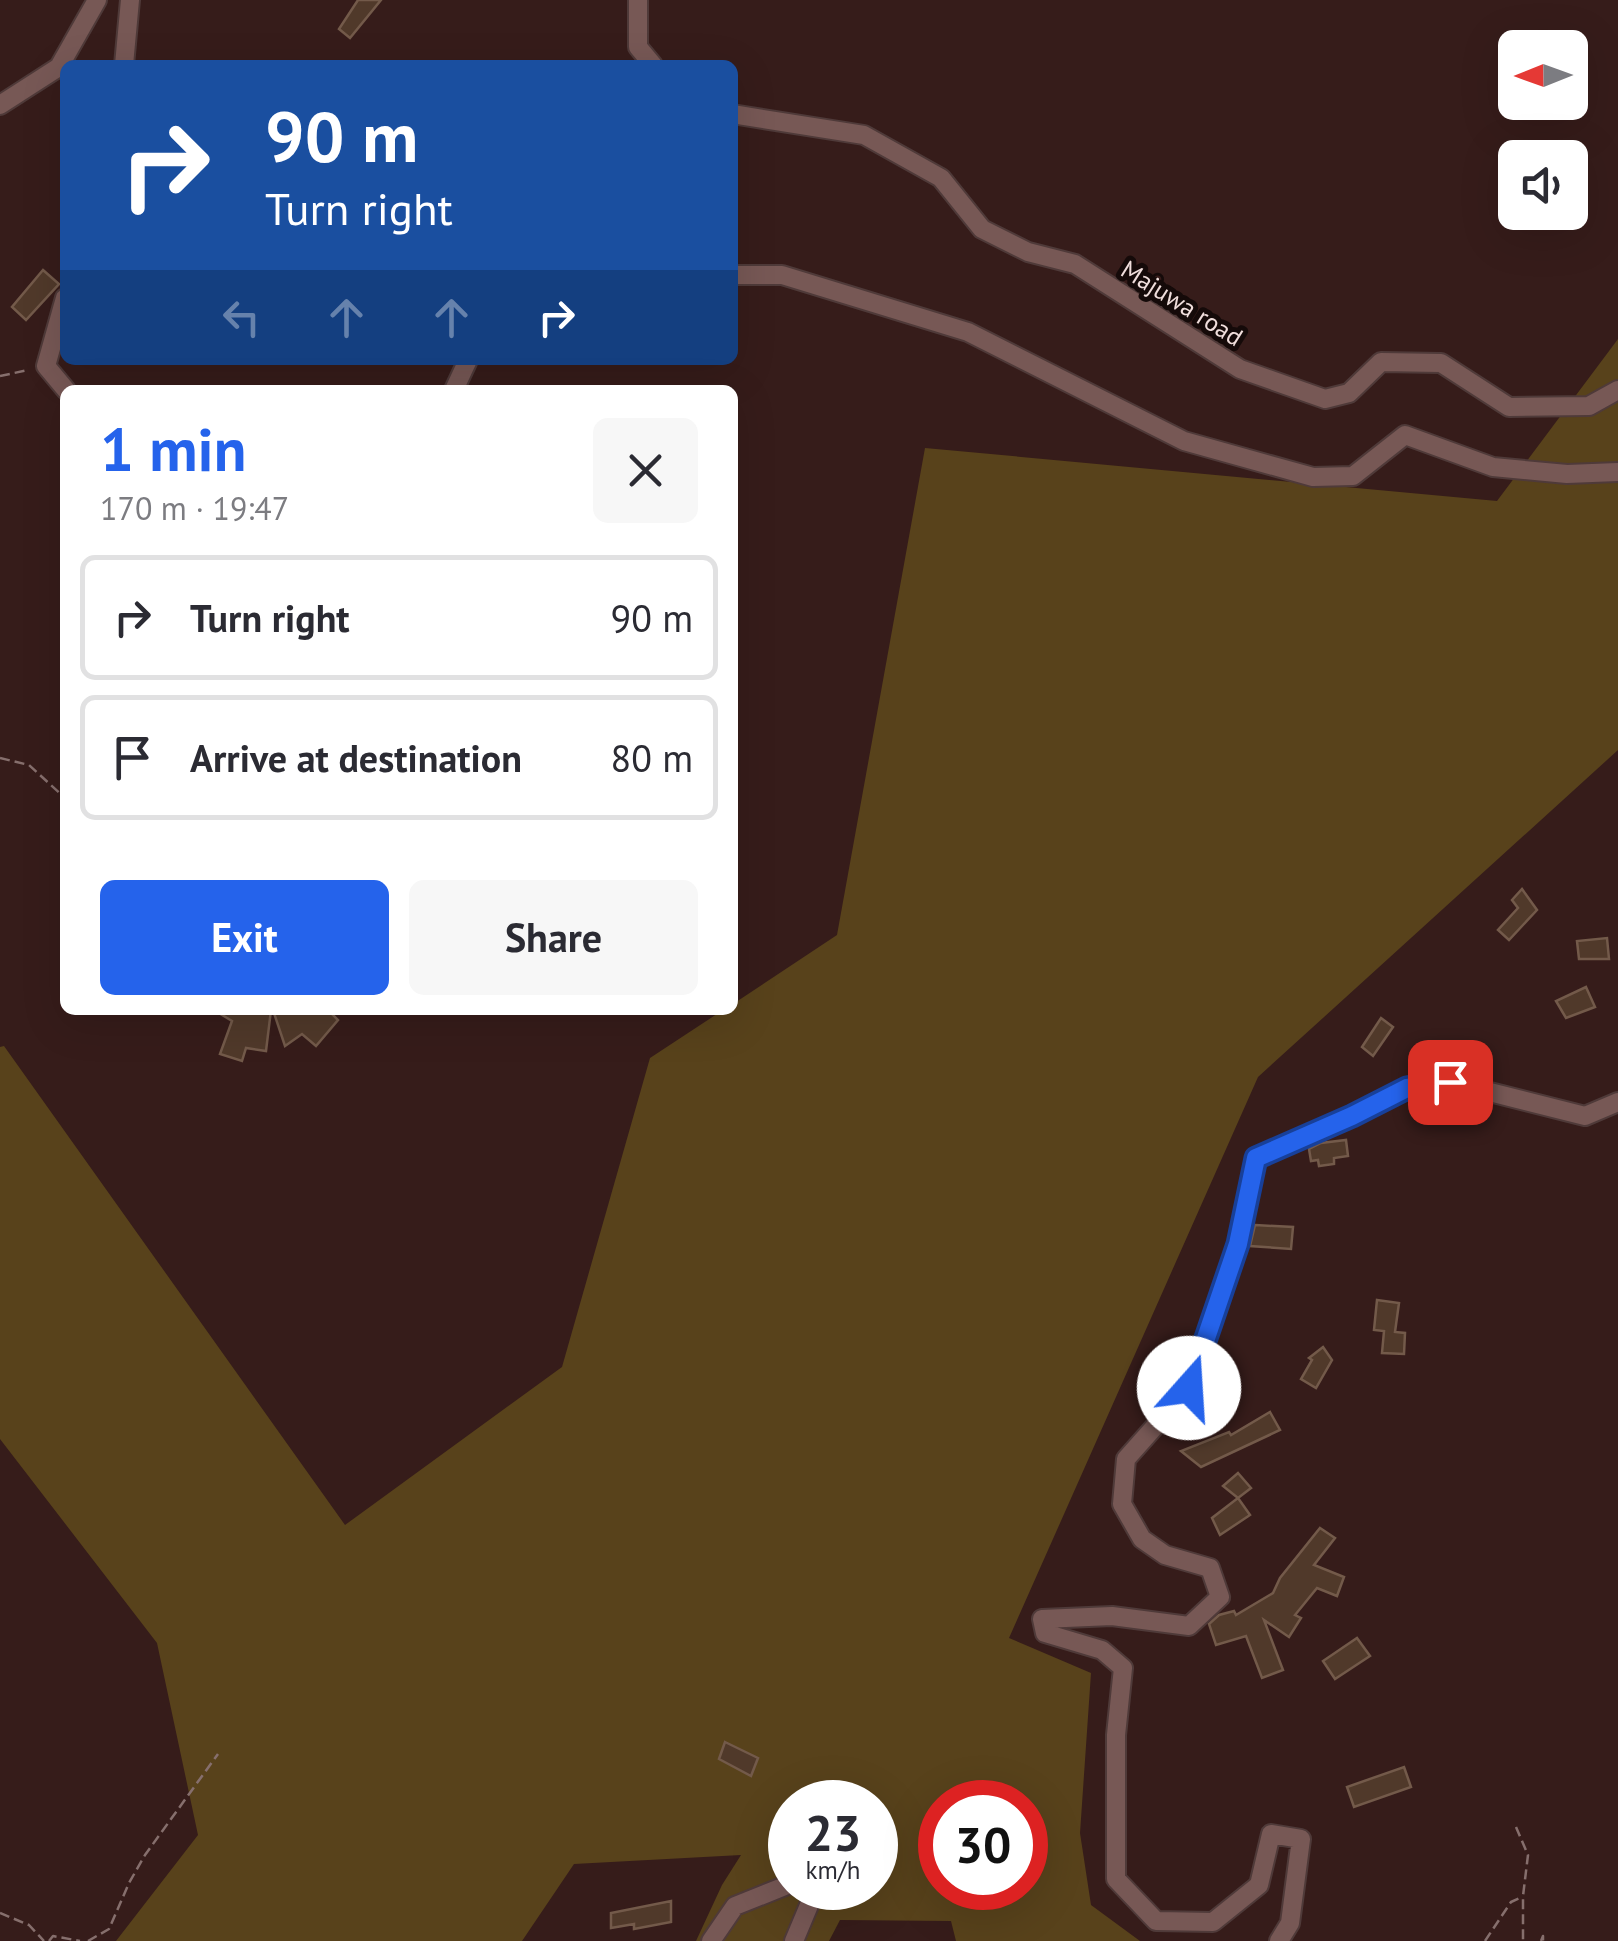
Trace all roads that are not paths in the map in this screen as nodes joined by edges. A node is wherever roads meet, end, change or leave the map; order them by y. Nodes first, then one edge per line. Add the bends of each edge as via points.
1 (96, 0) edge
2 (130, 0) edge
3 (638, 0) edge
4 (64, 60) edge
5 (124, 60) edge
6 (648, 60) edge
7 (60, 67) edge
8 (0, 105) edge
9 (738, 115) edge
10 (738, 275) edge
11 (60, 316) edge
12 (62, 385) edge
13 (1618, 390) edge
14 (1618, 472) edge
15 (1618, 1102) edge
16 (768, 1893) edge
17 (807, 1910) edge
18 (711, 1941) edge
19 (794, 1941) edge
20 (1279, 1941) edge

1 - 4 street
2 - 5 street
3 - 6 street via 638,47
7 - 8 street
9 - 13 street, Majuwa road via 864,135 941,178 982,229 1028,252 1075,264 1240,369 1325,400 1350,393 1381,362 1441,363 1508,407 1588,406
10 - 14 street via 782,276 968,332 1184,441 1313,477 1352,476 1405,436 1493,468
11 - 12 street via 46,366
15 - 20 street via 1585,1116 1450,1082 1407,1088 1256,1158 1238,1244 1189,1388 1126,1459 1122,1504 1142,1539 1165,1555 1210,1568 1220,1597 1190,1626 1112,1616 1042,1619 1045,1634 1102,1650 1123,1668 1116,1878 1156,1920 1213,1922 1259,1885 1272,1834 1301,1839 1290,1923
16 - 18 street via 735,1906
17 - 19 street

